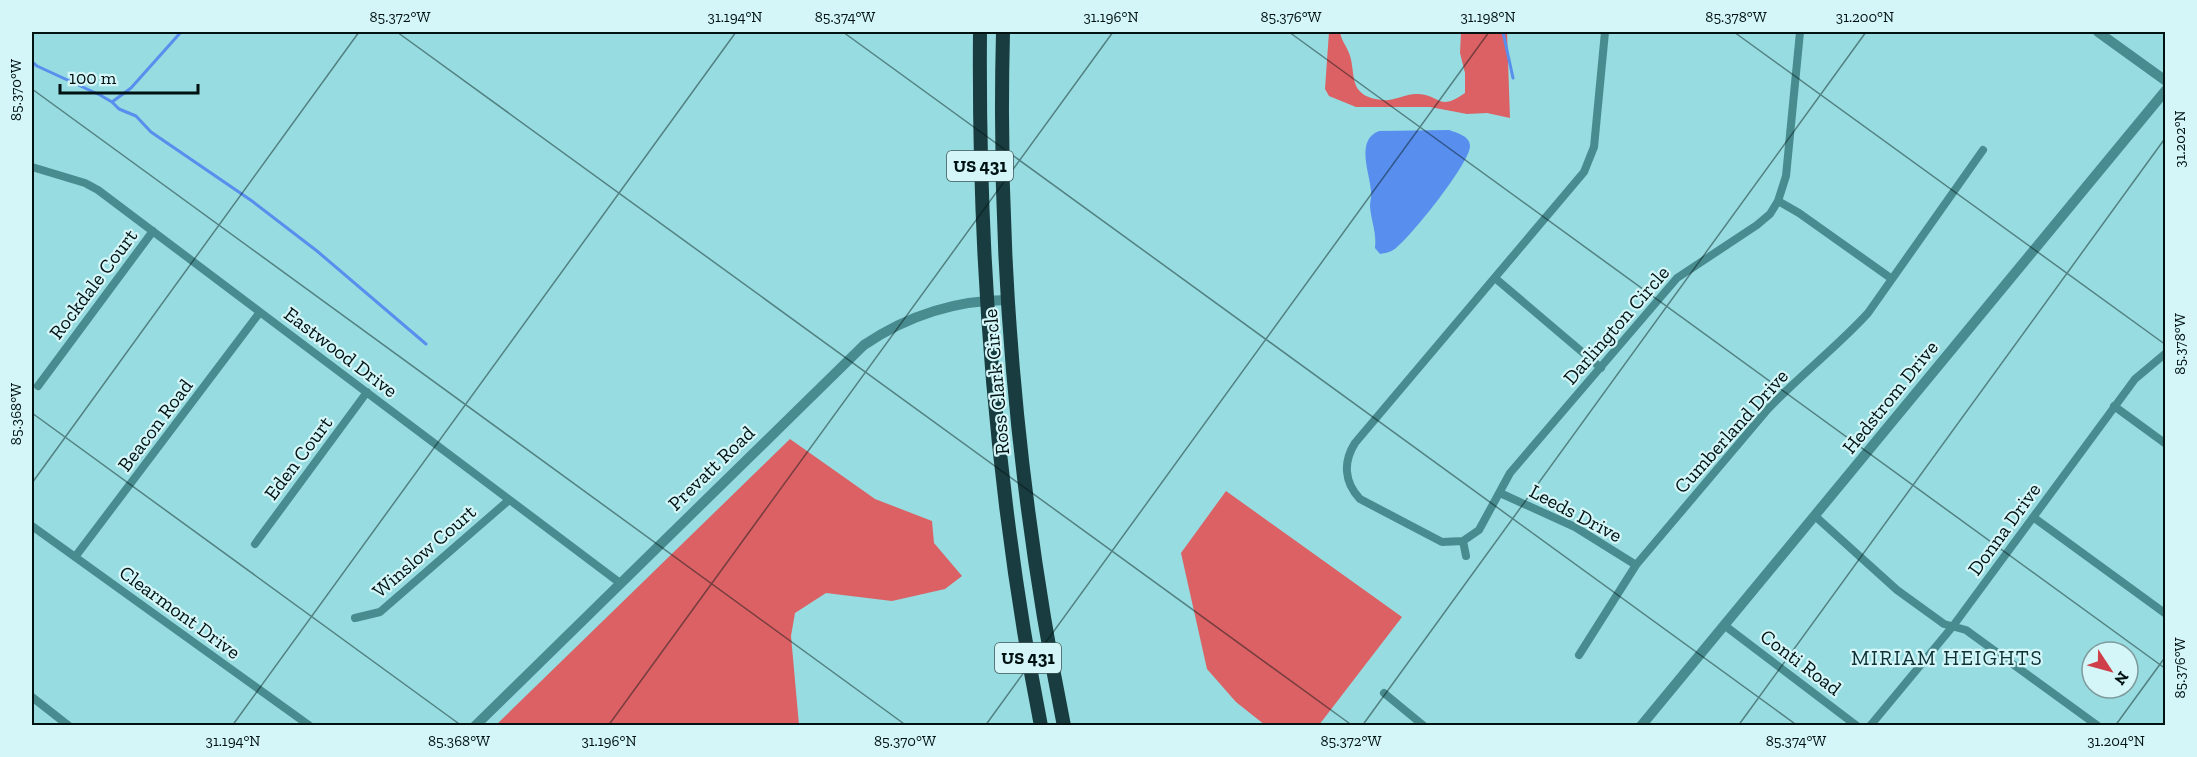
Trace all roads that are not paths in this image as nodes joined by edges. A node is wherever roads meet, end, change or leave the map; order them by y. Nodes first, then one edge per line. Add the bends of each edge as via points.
1 (980, 32) edge
2 (1003, 32) edge
3 (1605, 32) edge
4 (1800, 32) edge
5 (2098, 32) edge
6 (2166, 81) edge
7 (2166, 90) edge
8 (1983, 150) dead end
9 (980, 164) junction
10 (32, 167) edge
11 (1004, 177) junction
12 (1778, 201) junction
13 (153, 231) junction
14 (1495, 278) junction
15 (1892, 279) junction
16 (986, 300) junction
17 (1008, 300) junction
18 (260, 312) junction
19 (2166, 353) edge
20 (1601, 368) junction
21 (38, 386) dead end
22 (367, 392) junction
23 (2114, 406) junction
24 (2166, 444) edge
25 (1347, 475) junction
26 (1337, 478) dead end
27 (1500, 493) junction
28 (509, 500) junction
29 (1815, 516) junction
30 (2033, 517) junction
31 (32, 526) edge
32 (1462, 541) junction
33 (255, 544) dead end
34 (1466, 556) dead end
35 (75, 557) junction
36 (1636, 565) junction
37 (620, 583) junction
38 (1039, 585) junction
39 (1017, 591) junction
40 (2166, 614) edge
41 (355, 618) dead end
42 (1724, 625) junction
43 (1953, 626) junction
44 (1579, 655) dead end
45 (1384, 693) dead end
46 (32, 697) edge
47 (2094, 724) edge
48 (69, 726) edge
49 (310, 726) edge
50 (475, 726) edge
51 (1041, 726) edge
52 (1064, 726) edge
53 (1424, 726) edge
54 (1641, 726) edge
55 (1857, 726) edge
56 (1870, 726) edge

1 - 9 highway, Ross Clark Circle / US 431
2 - 11 highway, Ross Clark Circle / US 431
3 - 14 street via 1594,147 1588,164 1579,180
4 - 12 street, Darlington Circle via 1786,176
5 - 6 street
7 - 29 street, Hedstrom Drive
8 - 15 street, Cumberland Drive
9 - 11 highway via 994,165
9 - 16 highway, Ross Clark Circle / US 431
10 - 13 street, Eastwood Drive via 85,183
11 - 17 highway, Ross Clark Circle / US 431
12 - 15 street
12 - 20 street, Darlington Circle via 1757,225 1677,278
13 - 18 street, Eastwood Drive
13 - 21 street, Rockdale Court
14 - 20 street
14 - 25 street via 1355,443 1347,462
15 - 36 street, Cumberland Drive via 1849,334 1780,396
16 - 17 street, Prevatt Road
16 - 37 street, Prevatt Road via 921,315 889,328 864,345
16 - 39 highway, Ross Clark Circle / US 431 via 994,415
17 - 38 highway, Ross Clark Circle / US 431
18 - 22 street, Eastwood Drive
18 - 35 street, Beacon Road
19 - 23 street, Donna Drive via 2135,379
20 - 27 street, Darlington Circle via 1510,473
22 - 28 street, Eastwood Drive
22 - 33 street, Eden Court
23 - 24 street
23 - 30 street, Donna Drive
25 - 26 street
25 - 32 street via 1355,494 1365,502 1436,540
27 - 32 street, Darlington Circle via 1479,530
27 - 36 street, Leeds Drive via 1575,527
28 - 37 street, Eastwood Drive
28 - 41 street, Winslow Court via 380,612
29 - 42 street, Hedstrom Drive
29 - 43 street via 1897,590 1944,624
30 - 40 street
30 - 43 street, Donna Drive
31 - 35 street, Clearmont Drive
32 - 34 street
35 - 49 street, Clearmont Drive
36 - 44 street, Cumberland Drive
37 - 50 street, Prevatt Road
38 - 39 highway
38 - 52 highway, Ross Clark Circle / US 431
39 - 51 highway, Ross Clark Circle / US 431
42 - 54 street, Hedstrom Drive
42 - 55 street, Conti Road
43 - 47 street via 1966,630
43 - 56 street, Donna Drive
45 - 53 street
46 - 48 street

